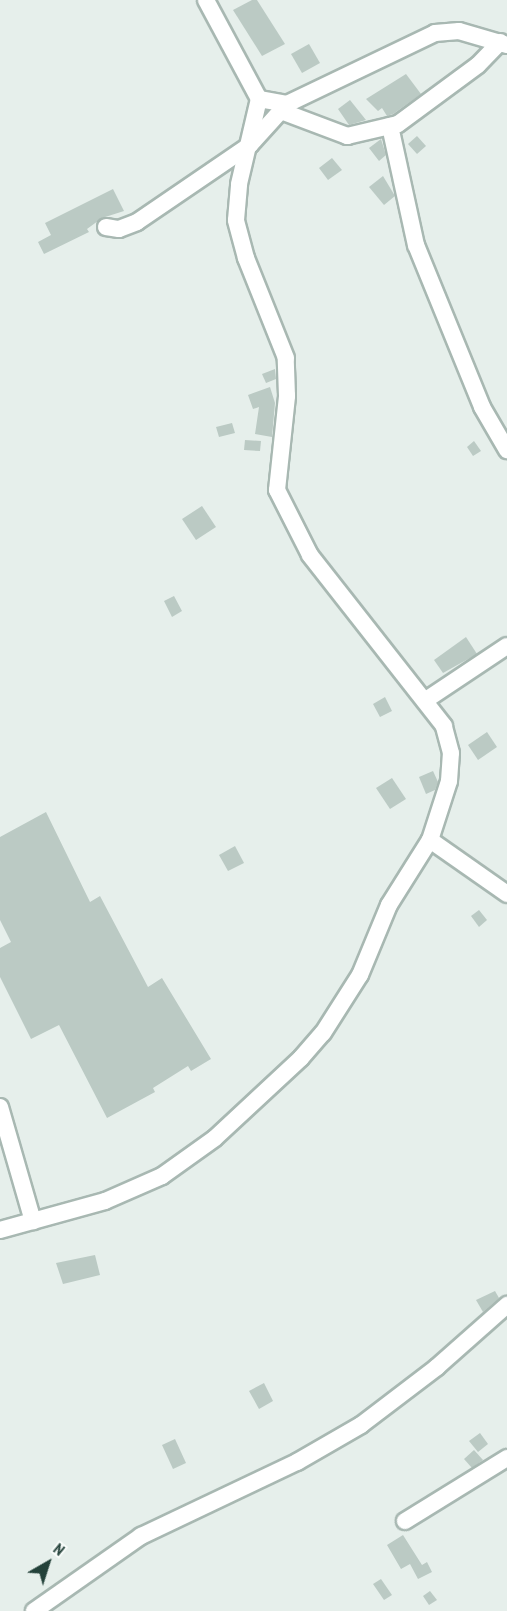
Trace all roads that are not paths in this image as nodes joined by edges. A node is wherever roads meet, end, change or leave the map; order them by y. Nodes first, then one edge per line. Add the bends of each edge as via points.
1 (206, 0) edge
2 (504, 43) edge
3 (259, 99) junction
4 (284, 107) junction
5 (390, 126) junction
6 (250, 145) junction
7 (106, 227) dead end
8 (507, 450) edge
9 (507, 646) edge
10 (426, 700) junction
11 (430, 840) junction
12 (507, 894) edge
13 (0, 1107) edge
14 (33, 1221) junction
15 (0, 1230) edge
16 (507, 1305) edge
17 (507, 1458) edge
18 (405, 1521) dead end
19 (34, 1611) edge

1 - 3 street
2 - 4 street via 459,31 435,33
2 - 5 street via 442,87 409,118
3 - 4 street
3 - 6 street
4 - 5 street via 339,135
4 - 6 street
5 - 8 street via 416,245 482,407
6 - 7 street via 137,222 120,229
6 - 10 street via 239,184 236,220 246,258 286,358 287,396 277,490 310,555 359,622
9 - 10 street
10 - 11 street via 444,726 451,753 445,801
11 - 12 street
11 - 14 street via 389,905 360,975 301,1058 215,1138 162,1176 124,1194
13 - 14 street
14 - 15 street
16 - 19 street via 361,1425 297,1462 141,1536
17 - 18 street

